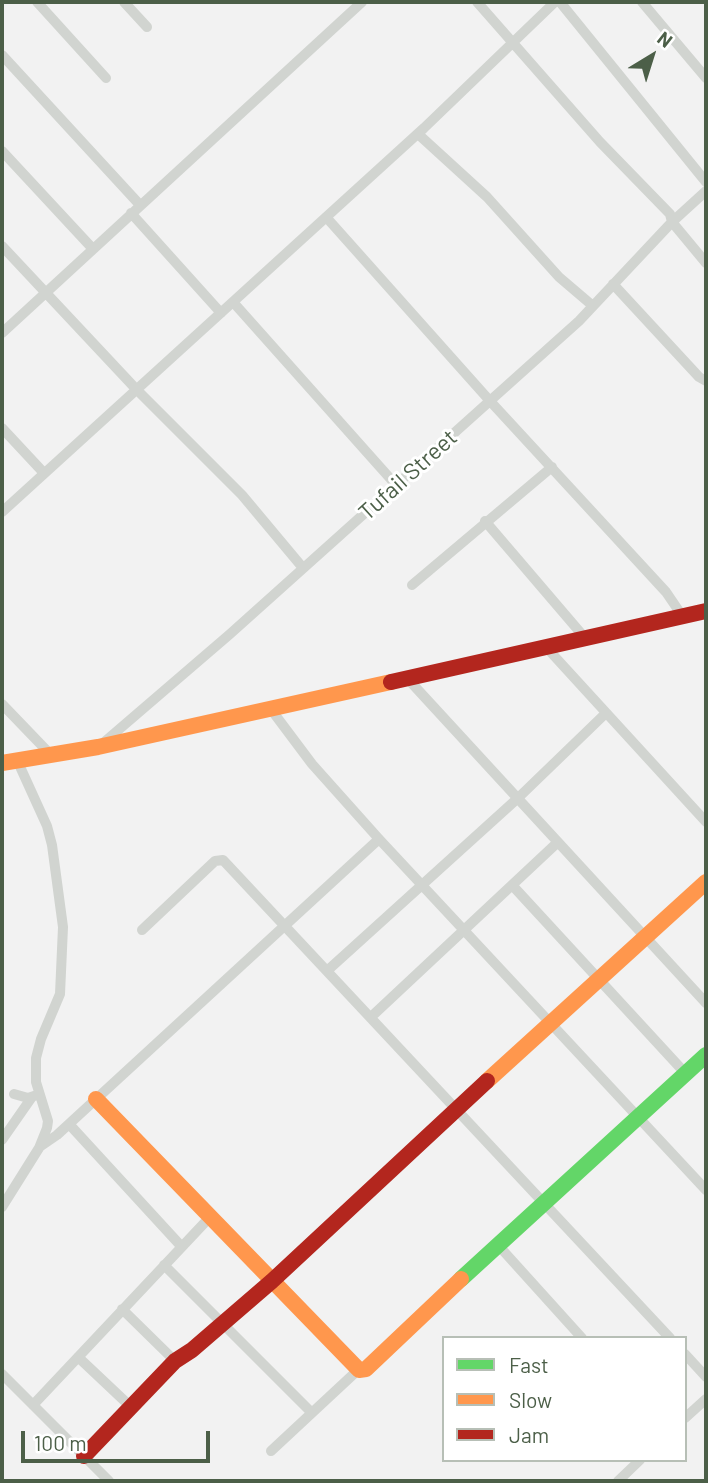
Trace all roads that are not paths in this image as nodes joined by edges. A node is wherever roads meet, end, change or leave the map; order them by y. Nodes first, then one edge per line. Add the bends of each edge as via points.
1 (37, 2) edge
2 (124, 2) edge
3 (362, 2) edge
4 (477, 2) edge
5 (558, 2) edge
6 (642, 2) edge
7 (147, 27) dead end
8 (513, 42) junction
9 (2, 55) edge
10 (106, 78) dead end
11 (706, 78) edge
12 (418, 134) junction
13 (2, 151) edge
14 (706, 181) edge
15 (706, 191) edge
16 (136, 209) junction
17 (326, 217) junction
18 (673, 222) junction
19 (2, 246) edge
20 (93, 248) junction
21 (706, 263) edge
22 (613, 284) junction
23 (45, 293) junction
24 (233, 302) junction
25 (593, 306) junction
26 (222, 313) junction
27 (2, 333) edge
28 (706, 381) edge
29 (136, 389) junction
30 (490, 401) junction
31 (2, 428) edge
32 (552, 467) junction
33 (43, 472) junction
34 (396, 485) junction
35 (2, 512) edge
36 (485, 521) junction
37 (303, 568) junction
38 (412, 585) dead end
39 (706, 611) edge
40 (683, 617) junction
41 (585, 638) junction
42 (546, 647) junction
43 (407, 678) junction
44 (2, 704) edge
45 (270, 709) junction
46 (606, 713) junction
47 (98, 747) junction
48 (51, 755) junction
49 (9, 762) edge
50 (518, 798) junction
51 (706, 821) edge
52 (379, 839) junction
53 (558, 842) junction
54 (706, 882) edge
55 (422, 885) junction
56 (512, 885) junction
57 (286, 926) junction
58 (142, 930) dead end
59 (465, 930) junction
60 (646, 937) junction
61 (328, 970) junction
62 (599, 980) junction
63 (706, 1003) edge
64 (372, 1017) junction
65 (552, 1024) junction
66 (706, 1055) edge
67 (686, 1074) junction
68 (14, 1094) dead end
69 (36, 1095) junction
70 (96, 1099) junction
71 (457, 1108) junction
72 (639, 1117) junction
73 (69, 1124) junction
74 (2, 1140) edge
75 (39, 1147) junction
76 (706, 1190) edge
77 (544, 1202) junction
78 (2, 1207) edge
79 (210, 1217) junction
80 (498, 1245) junction
81 (181, 1246) junction
82 (164, 1265) junction
83 (272, 1281) junction
84 (122, 1309) junction
85 (221, 1325) junction
86 (580, 1336) edge
87 (668, 1336) edge
88 (687, 1356) edge
89 (78, 1357) junction
90 (175, 1361) junction
91 (358, 1370) junction
92 (2, 1374) edge
93 (706, 1377) edge
94 (706, 1399) edge
95 (33, 1405) junction
96 (131, 1406) junction
97 (312, 1413) junction
98 (687, 1416) edge
99 (271, 1451) dead end
100 (84, 1456) junction
101 (638, 1462) edge
102 (109, 1481) edge
103 (618, 1481) edge

1 - 10 street
2 - 7 street
3 - 16 street
4 - 8 street
5 - 8 street
5 - 14 street
6 - 11 street
8 - 12 street
8 - 18 street
9 - 16 street
12 - 17 street
12 - 25 street
13 - 20 street
15 - 18 street, Tufail Street
16 - 20 street
16 - 26 street
17 - 24 street
17 - 30 street
18 - 21 street
18 - 22 street, Tufail Street
19 - 23 street
20 - 23 street
22 - 25 street, Tufail Street
22 - 28 street
23 - 27 street
23 - 29 street
24 - 26 street
24 - 34 street
25 - 30 street, Tufail Street
26 - 29 street
29 - 33 street
29 - 37 street via 242,495
30 - 32 street
30 - 34 street, Tufail Street
31 - 33 street
32 - 36 street
32 - 40 street via 666,592
33 - 35 street
34 - 37 street, Tufail Street
36 - 38 street
36 - 41 street
37 - 47 street, Tufail Street
39 - 40 street
40 - 41 street
41 - 42 street
42 - 43 street
42 - 46 street
43 - 45 street
43 - 50 street
44 - 48 street
45 - 47 street
45 - 52 street
46 - 50 street
46 - 51 street
47 - 48 street
48 - 49 street
49 - 69 street via 47,826 62,910 60,994 36,1058
50 - 53 street
50 - 55 street
52 - 55 street
52 - 57 street
53 - 56 street
53 - 60 street
54 - 60 street
55 - 59 street
55 - 61 street
56 - 59 street
56 - 62 street
57 - 58 street via 220,859
57 - 61 street
57 - 70 street
59 - 64 street
59 - 65 street
60 - 62 street
60 - 63 street
61 - 64 street
62 - 65 street
62 - 67 street
64 - 71 street
65 - 71 street
65 - 72 street
66 - 67 street
67 - 72 street
68 - 69 street
69 - 74 street
69 - 75 street via 48,1121
70 - 73 street
70 - 79 street
71 - 77 street
71 - 83 street
72 - 76 street
72 - 77 street
73 - 75 street
73 - 81 street
75 - 78 street
77 - 80 street
77 - 87 street
79 - 81 street
79 - 83 street
80 - 86 street
80 - 91 street via 366,1368
81 - 82 street
82 - 84 street
82 - 85 street
83 - 85 street
83 - 91 street
84 - 89 street
84 - 90 street
85 - 90 street
85 - 97 street
88 - 93 street
89 - 95 street
89 - 96 street
90 - 96 street
91 - 97 street
92 - 95 street
94 - 98 street
95 - 100 street
96 - 100 street
97 - 99 street
100 - 102 street
101 - 103 street

